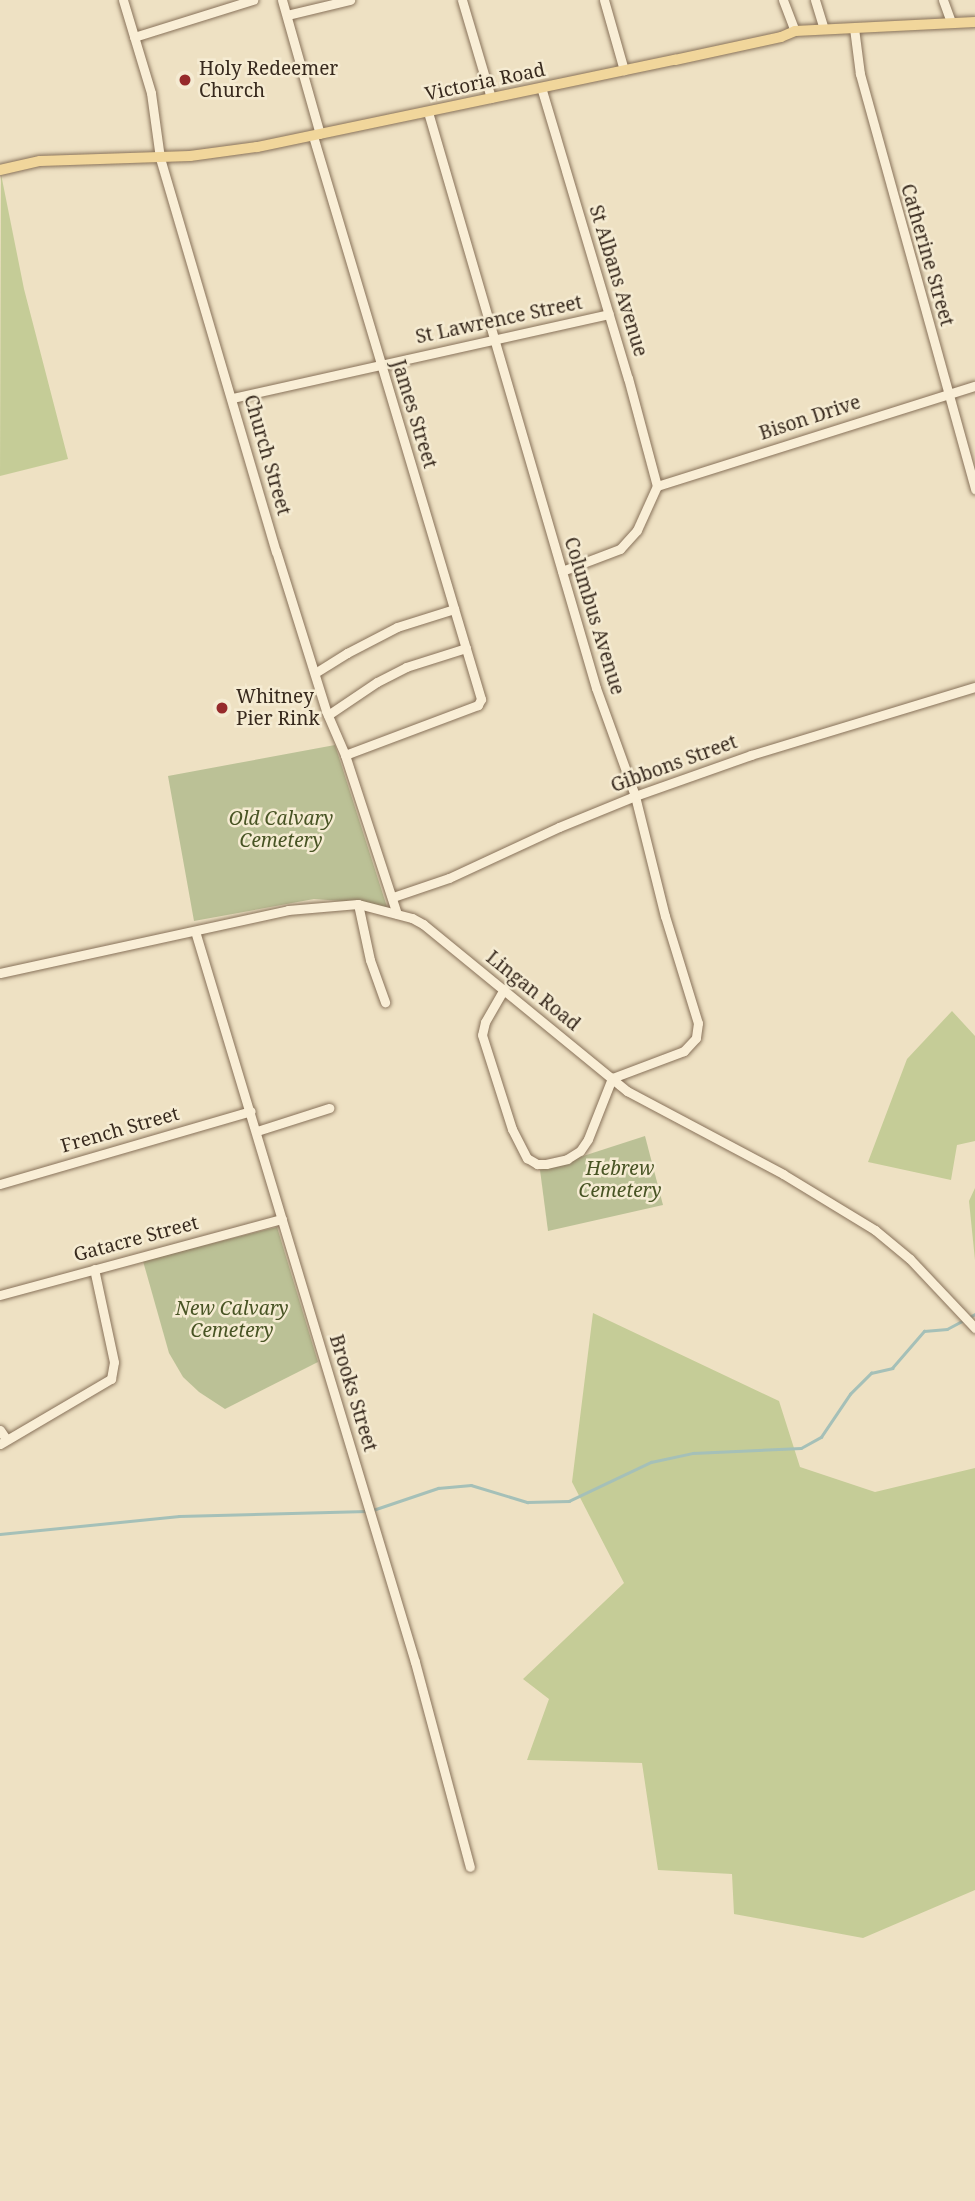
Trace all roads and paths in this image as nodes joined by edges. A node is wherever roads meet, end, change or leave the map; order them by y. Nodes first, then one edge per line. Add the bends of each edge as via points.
1 (123, 0) edge
2 (253, 0) edge
3 (282, 0) edge
4 (350, 0) edge
5 (462, 0) edge
6 (604, 0) edge
7 (783, 0) edge
8 (815, 0) edge
9 (943, 0) edge
10 (286, 15) junction
11 (951, 22) junction
12 (975, 22) edge
13 (823, 27) junction
14 (854, 28) junction
15 (795, 31) junction
16 (134, 37) junction
17 (624, 70) junction
18 (541, 87) junction
19 (491, 98) junction
20 (428, 112) junction
21 (317, 135) junction
22 (160, 158) junction
23 (0, 170) edge
24 (609, 314) junction
25 (494, 338) junction
26 (381, 365) junction
27 (975, 386) edge
28 (949, 394) junction
29 (233, 398) junction
30 (657, 486) junction
31 (975, 489) edge
32 (562, 571) junction
33 (454, 609) junction
34 (466, 648) junction
35 (316, 673) junction
36 (975, 687) edge
37 (328, 715) junction
38 (345, 755) junction
39 (635, 796) junction
40 (393, 897) junction
41 (358, 904) junction
42 (397, 914) junction
43 (195, 931) junction
44 (0, 973) edge
45 (505, 989) junction
46 (386, 1002) dead end
47 (612, 1078) junction
48 (329, 1108) dead end
49 (251, 1111) junction
50 (257, 1130) junction
51 (0, 1184) edge
52 (282, 1219) junction
53 (94, 1269) junction
54 (0, 1295) edge
55 (975, 1328) edge
56 (0, 1430) edge
57 (3, 1442) edge
58 (470, 1867) dead end

1 - 16 street, Church Street
2 - 16 street
3 - 10 street, James Street
4 - 10 street
5 - 19 street
6 - 17 street
7 - 15 street
8 - 13 street
9 - 11 street
10 - 21 street, James Street
11 - 12 main road, Victoria Road
11 - 14 main road, Victoria Road
13 - 14 main road, Victoria Road
13 - 15 main road, Victoria Road
14 - 28 street, Catherine Street via 863,85
15 - 17 main road, Victoria Road
16 - 22 street, Church Street via 151,93
17 - 18 main road, Victoria Road
18 - 19 main road, Victoria Road
18 - 24 street, St Albans Avenue
19 - 20 main road, Victoria Road
20 - 21 main road, Victoria Road
20 - 25 street, Columbus Avenue
21 - 22 main road, Victoria Road
21 - 26 street, James Street
22 - 23 main road, Victoria Road via 40,161
22 - 29 street, Church Street
24 - 25 street, St Lawrence Street
24 - 30 street, St Albans Avenue
25 - 26 street, St Lawrence Street
25 - 32 street, Columbus Avenue
26 - 29 street, St Lawrence Street
26 - 33 street, James Street
27 - 28 street, Bison Drive
28 - 30 street, Bison Drive
28 - 31 street, Catherine Street
29 - 35 street, Church Street
30 - 32 street via 637,530 620,549
32 - 39 street, Columbus Avenue via 596,688
33 - 34 street, James Street
33 - 35 street via 397,627
34 - 37 street via 399,671
34 - 38 street, James Street via 480,703
35 - 37 street, Church Street
36 - 39 street, Gibbons Street via 751,755
37 - 38 street, Church Street
38 - 40 street, Church Street
39 - 40 street, Gibbons Street via 449,878
39 - 47 street, Columbus Avenue via 698,1031 684,1051
40 - 42 street, Church Street
41 - 42 street, Lingan Road
41 - 43 street, Lingan Road via 288,910
41 - 46 street via 368,953
42 - 45 street, Lingan Road via 423,924
43 - 44 street, Lingan Road
43 - 49 street, Brooks Street
45 - 47 street, Lingan Road
45 - 47 street via 482,1035 512,1129 527,1158 546,1164 580,1151
47 - 55 street, Lingan Road via 644,1101 783,1174 875,1230 910,1259
48 - 50 street
49 - 50 street, Brooks Street
49 - 51 street, French Street
50 - 52 street, Brooks Street
52 - 53 street, Gatacre Street
52 - 58 street, Brooks Street via 412,1654
53 - 54 street, Gatacre Street
53 - 57 street via 114,1362 111,1379
56 - 57 street

